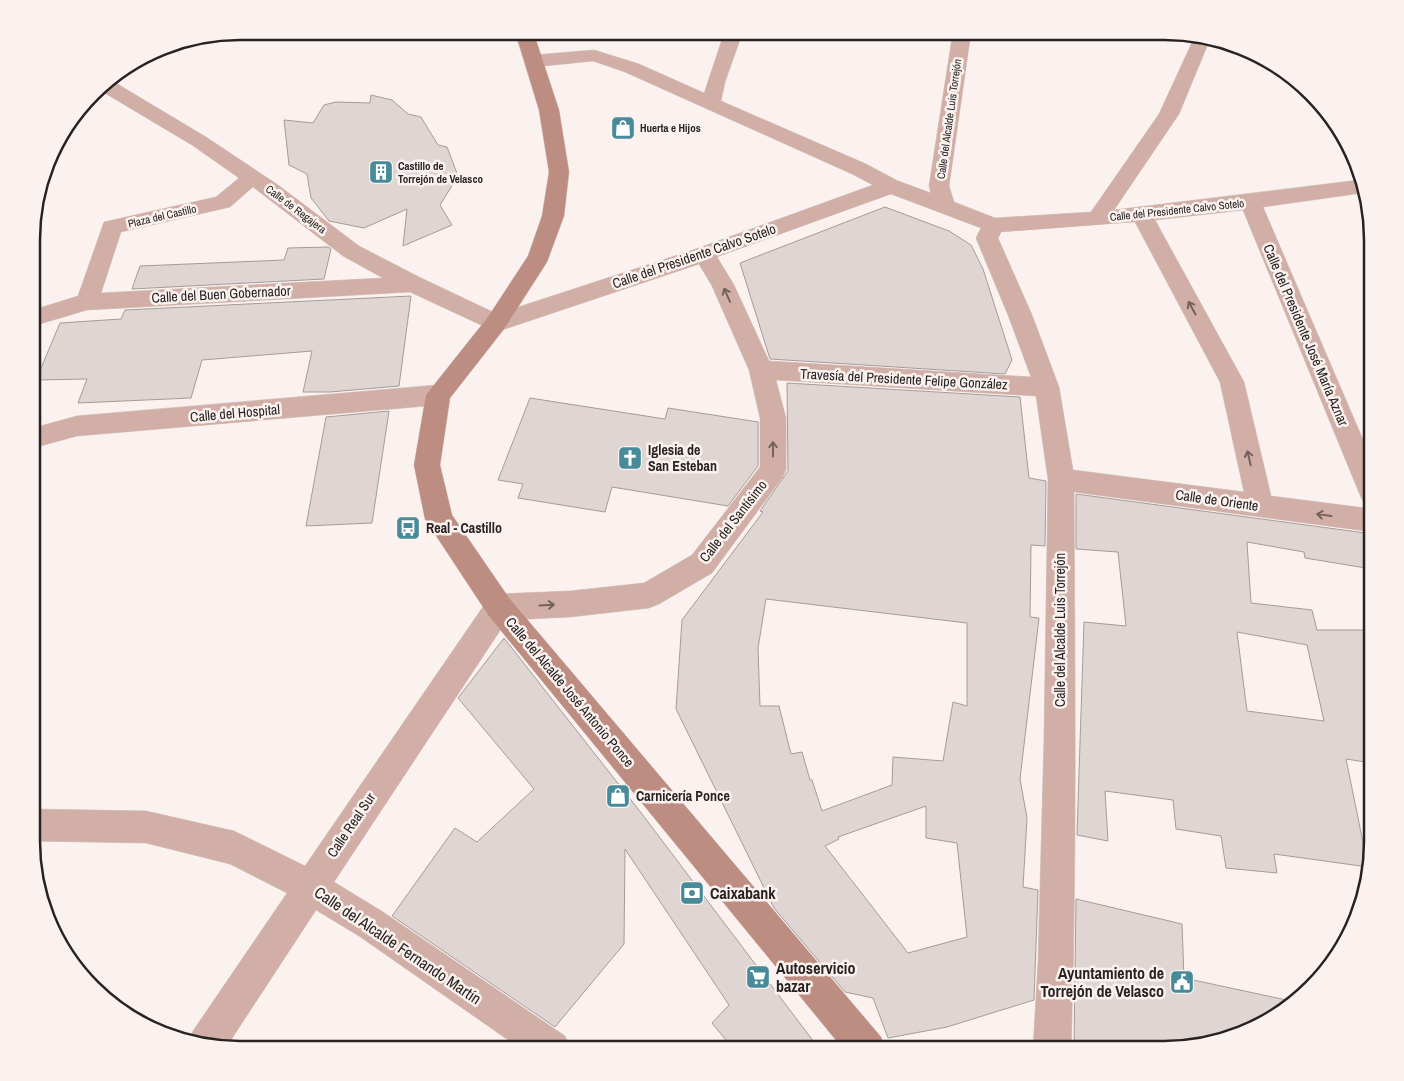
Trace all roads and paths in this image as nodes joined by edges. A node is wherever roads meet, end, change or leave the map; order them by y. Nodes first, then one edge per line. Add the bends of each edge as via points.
1 (527, 40) edge
2 (731, 40) edge
3 (961, 40) edge
4 (1200, 43) edge
5 (534, 61) junction
6 (110, 88) edge
7 (711, 104) junction
8 (252, 177) junction
9 (891, 186) junction
10 (1357, 187) edge
11 (1250, 202) junction
12 (945, 207) junction
13 (1140, 214) junction
14 (1097, 219) junction
15 (993, 225) junction
16 (704, 254) junction
17 (411, 284) junction
18 (87, 302) junction
19 (40, 322) edge
20 (496, 323) junction
21 (761, 370) junction
22 (1047, 387) junction
23 (438, 395) junction
24 (40, 436) edge
25 (1364, 476) edge
26 (1061, 479) junction
27 (1260, 506) junction
28 (1364, 520) edge
29 (499, 607) junction
30 (40, 825) edge
31 (310, 887) junction
32 (210, 1038) edge
33 (539, 1041) edge
34 (861, 1041) edge
35 (1052, 1041) edge

1 - 5 street, Calle del Alcalde José Antonio Ponce
2 - 7 street
3 - 12 street, Calle del Alcalde Luis Torrejón via 939,186
4 - 14 street via 1169,114
5 - 7 street via 594,55 632,68
5 - 20 street, Calle del Alcalde José Antonio Ponce via 550,110 559,172 553,216 539,257
6 - 8 street, Calle de Regajera
7 - 9 street
8 - 17 street, Calle de Regajera via 351,251
8 - 18 street, Plaza del Castillo via 223,202 112,227
9 - 12 street
9 - 16 street, Calle del Presidente Calvo Sotelo
10 - 11 street, Calle del Presidente Calvo Sotelo
11 - 13 street, Calle del Presidente Calvo Sotelo
11 - 25 street, Calle del Presidente José María Aznar
12 - 15 street
13 - 14 street, Calle del Presidente Calvo Sotelo
27 -> 13 street via 1232,382
14 - 15 street, Calle del Presidente Calvo Sotelo
15 - 22 street, Calle del Alcalde Luis Torrejón via 986,238
16 - 20 street, Calle del Presidente Calvo Sotelo
21 -> 16 street, Calle del Santísimo via 723,285
17 - 18 street, Calle del Buen Gobernador
17 - 20 street, Calle de Regajera
18 - 19 street, Calle del Buen Gobernador via 62,308
20 - 23 street, Calle del Alcalde José Antonio Ponce
21 - 22 street, Travesía del Presidente Felipe González
29 -> 21 street, Calle del Santísimo via 570,604 648,595 702,564 773,470 773,418
22 - 26 street, Calle del Alcalde Luis Torrejón
23 - 24 street, Calle del Hospital via 77,426
23 - 29 street, Calle del Alcalde José Antonio Ponce via 427,465 439,519
26 - 27 street, Calle de Oriente
26 - 35 street, Calle del Alcalde Luis Torrejón via 1060,768
28 -> 27 street, Calle de Oriente
29 - 31 street, Calle Real Sur
29 - 34 street, Calle del Alcalde José Antonio Ponce
30 - 31 street, Calle del Alcalde Fernando Martín via 146,827 234,848
31 - 32 street, Calle Real Sur
31 - 33 street, Calle del Alcalde Fernando Martín via 371,924

